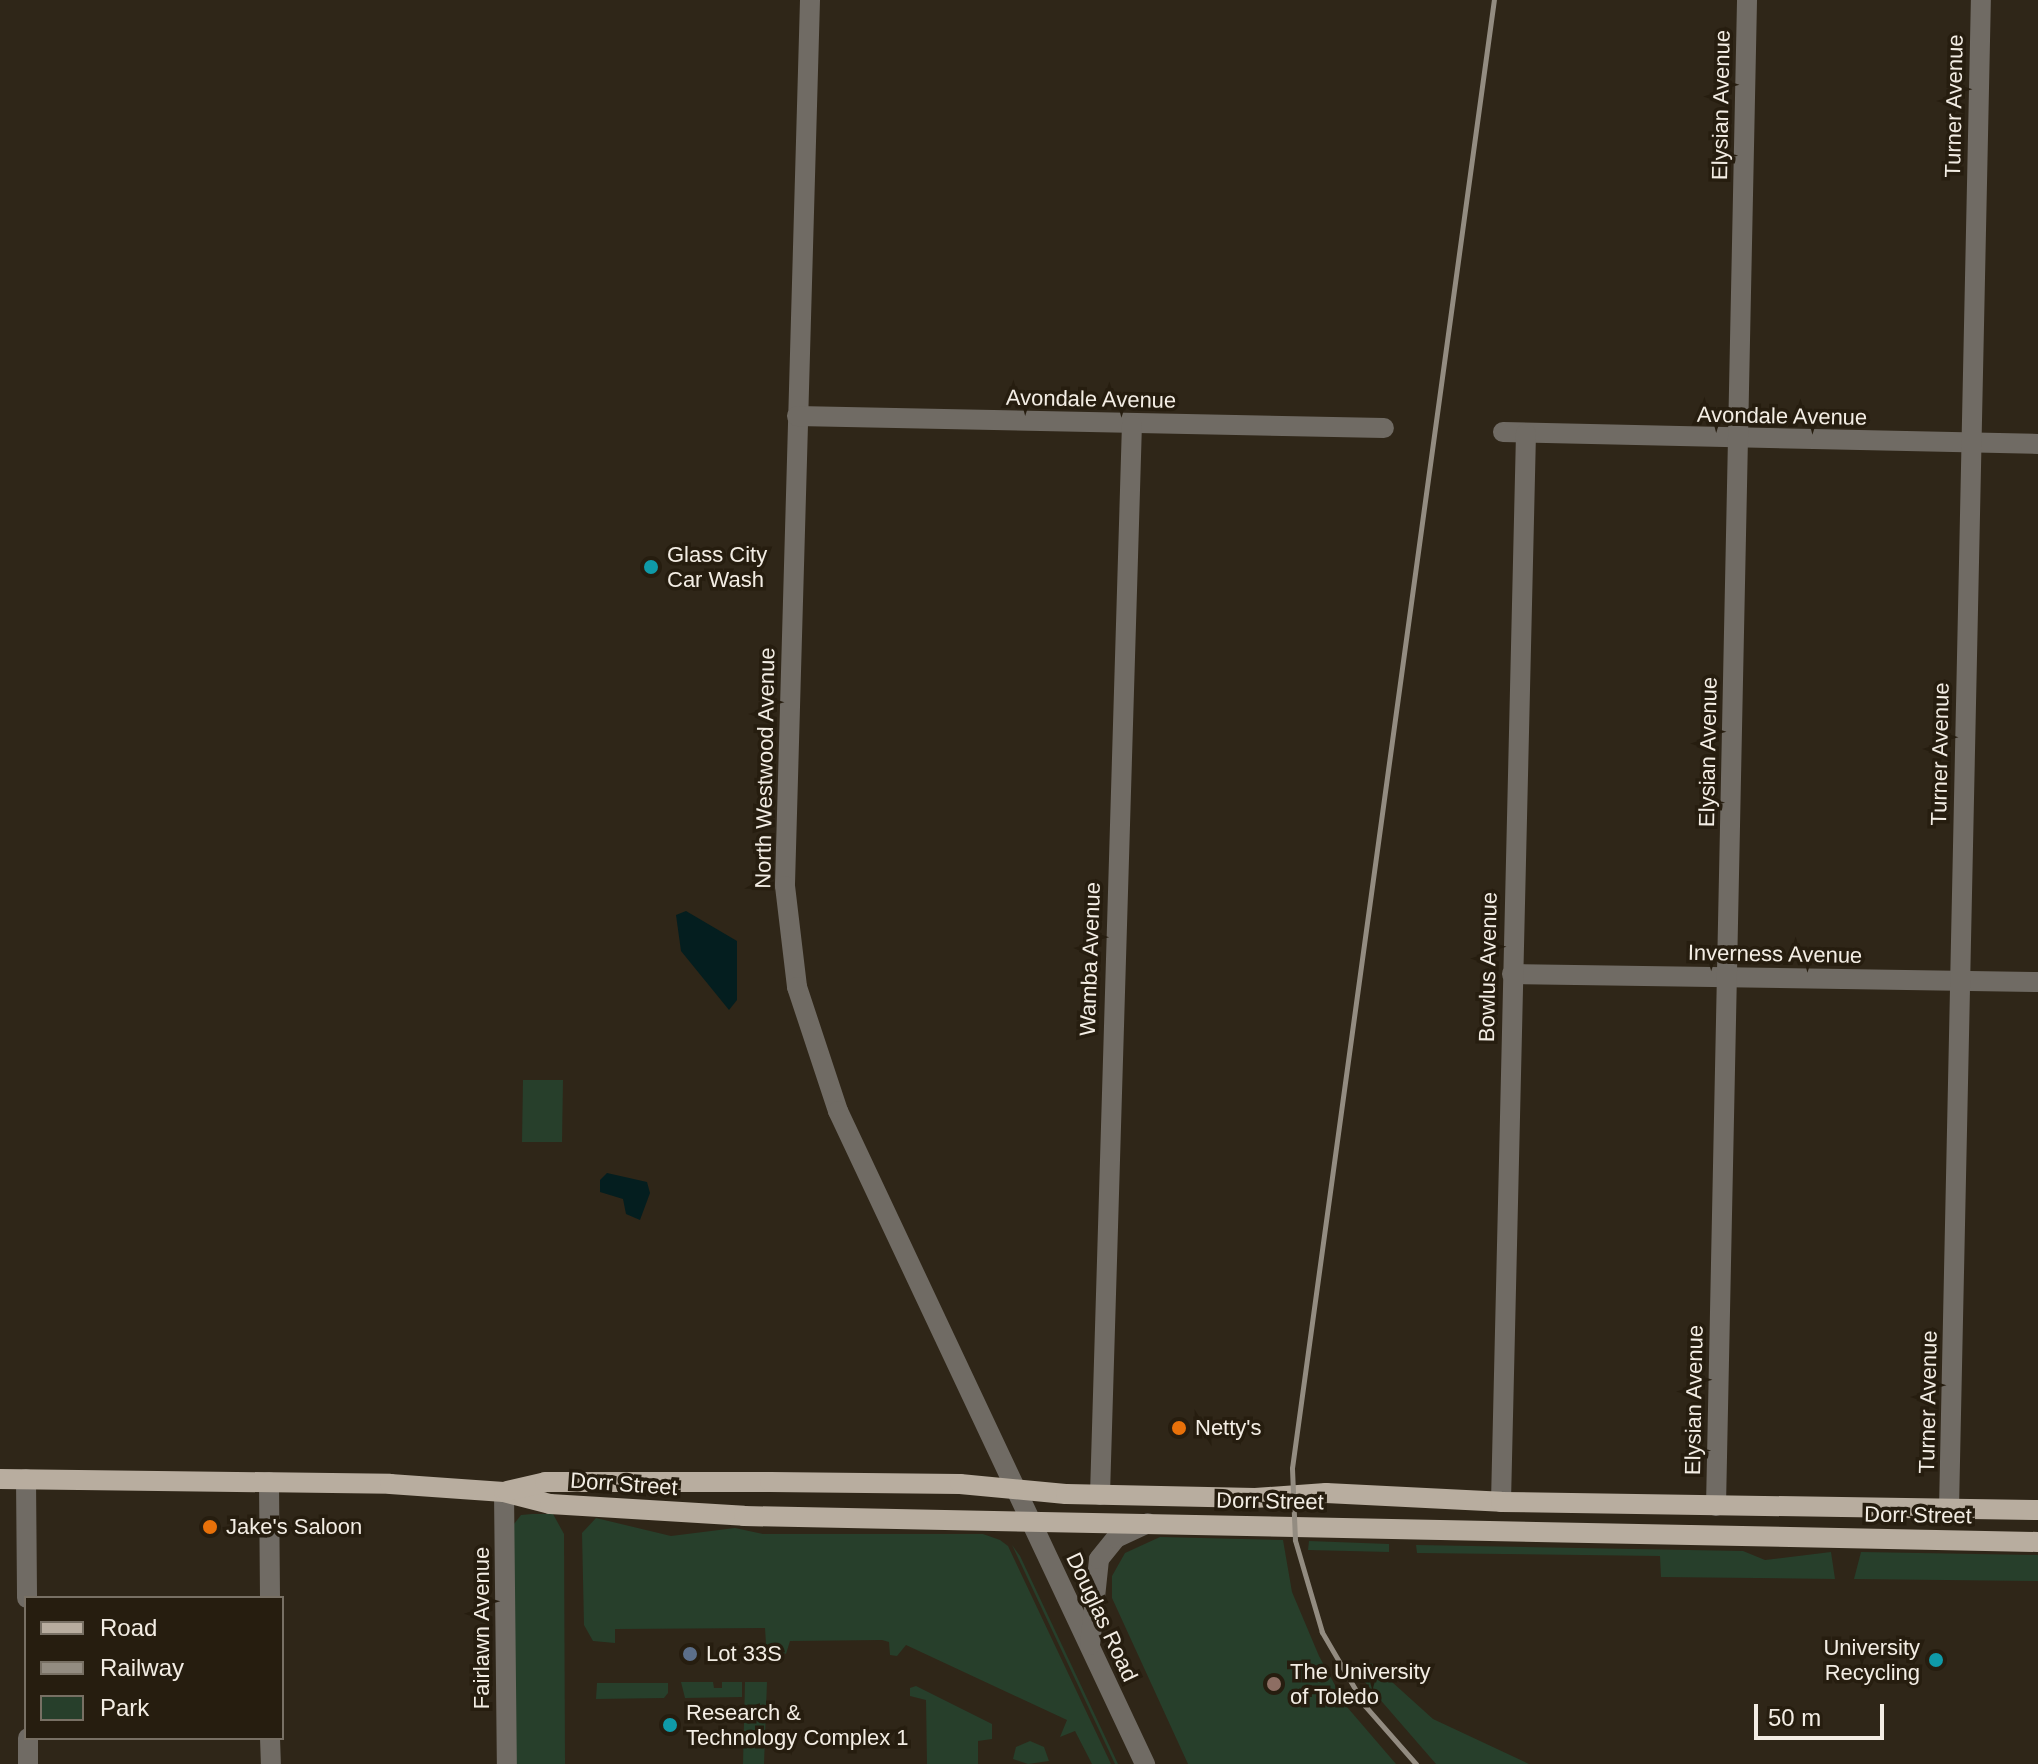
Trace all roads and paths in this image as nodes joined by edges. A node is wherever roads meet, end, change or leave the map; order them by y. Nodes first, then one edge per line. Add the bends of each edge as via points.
1 (810, 0) edge
2 (1747, 0) edge
3 (1981, 0) edge
4 (797, 416) junction
5 (1132, 425) junction
6 (1384, 428) dead end
7 (1503, 432) dead end
8 (1526, 433) junction
9 (1738, 441) junction
10 (1971, 443) junction
11 (2038, 444) edge
12 (1512, 974) junction
13 (1727, 977) junction
14 (1960, 982) junction
15 (2038, 982) edge
16 (0, 1479) edge
17 (26, 1479) junction
18 (269, 1482) junction
19 (770, 1488) junction
20 (1016, 1490) junction
21 (504, 1492) junction
22 (1100, 1495) junction
23 (1501, 1502) junction
24 (1716, 1506) junction
25 (1949, 1509) junction
26 (2038, 1510) edge
27 (667, 1511) junction
28 (1032, 1522) junction
29 (1148, 1523) junction
30 (1764, 1537) junction
31 (2038, 1542) edge
32 (27, 1596) edge
33 (270, 1596) edge
34 (1090, 1649) junction
35 (28, 1740) edge
36 (270, 1740) edge
37 (28, 1764) edge
38 (271, 1764) edge
39 (507, 1764) edge
40 (1145, 1764) edge

1 - 4 street, North Westwood Avenue
2 - 9 street, Elysian Avenue
3 - 10 street, Turner Avenue
4 - 5 street, Avondale Avenue
4 - 20 street, North Westwood Avenue via 785,886 797,987 838,1111
5 - 6 street, Avondale Avenue
5 - 22 street, Wamba Avenue
7 - 8 street, Avondale Avenue
8 - 9 street, Avondale Avenue
8 - 12 street, Bowlus Avenue
9 - 10 street, Avondale Avenue
9 - 13 street, Elysian Avenue
10 - 11 street, Avondale Avenue
10 - 14 street, Turner Avenue
12 - 13 street, Inverness Avenue
12 - 23 street, Bowlus Avenue
13 - 14 street, Inverness Avenue
13 - 24 street, Elysian Avenue
14 - 15 street, Inverness Avenue
14 - 25 street, Turner Avenue
16 - 17 main road, Dorr Street
17 - 18 main road, Dorr Street
17 - 32 street
18 - 21 main road, Dorr Street
18 - 33 street
19 - 20 main road, Dorr Street via 858,1483
19 - 21 main road, Dorr Street via 545,1482
19 - 27 main road via 675,1495 668,1498
20 - 22 main road, Dorr Street
20 - 28 street, Douglas Road
21 - 27 main road, Dorr Street via 550,1504
21 - 39 street, Fairlawn Avenue
22 - 23 main road, Dorr Street via 1255,1498 1326,1493
23 - 24 main road, Dorr Street
24 - 25 main road, Dorr Street
25 - 26 main road, Dorr Street
25 - 30 main road via 1770,1519
27 - 28 main road, Dorr Street
28 - 29 main road, Dorr Street
28 - 34 street, Douglas Road
29 - 30 main road, Dorr Street
29 - 34 street via 1116,1538 1099,1559
30 - 31 main road, Dorr Street
34 - 40 street, Douglas Road
35 - 37 street
36 - 38 street

